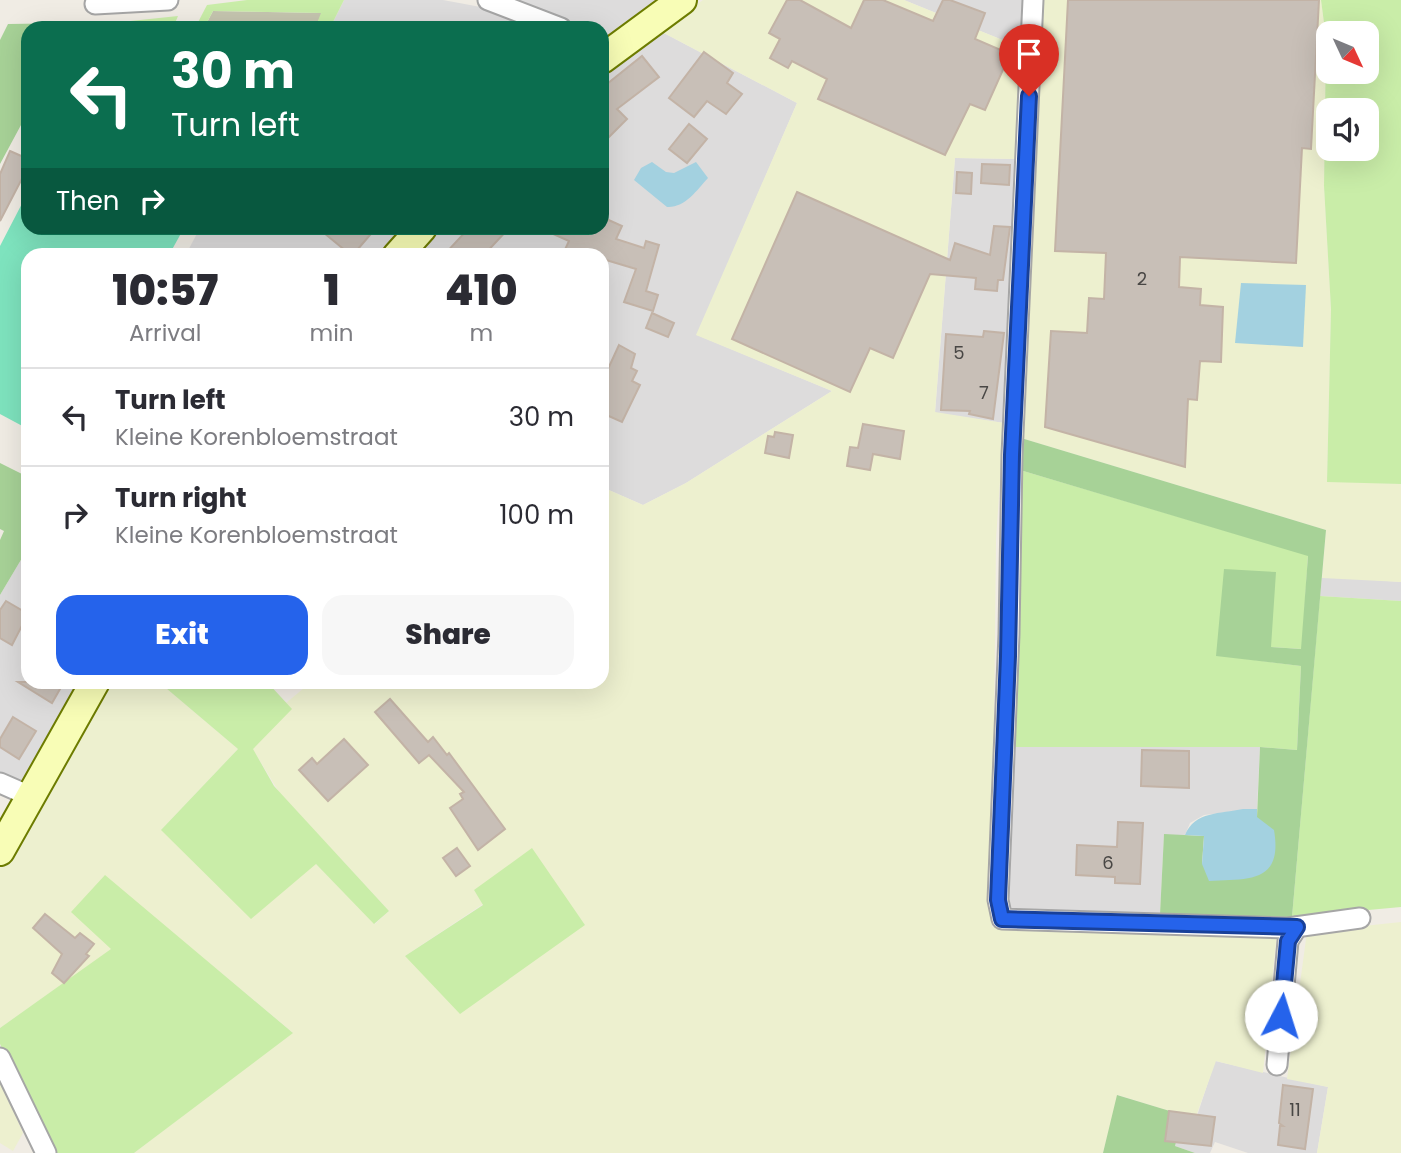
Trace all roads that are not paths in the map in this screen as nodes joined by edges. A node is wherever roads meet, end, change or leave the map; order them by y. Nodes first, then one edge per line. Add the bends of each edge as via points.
1 (168, 0) edge
2 (488, 0) edge
3 (682, 0) edge
4 (1033, 0) edge
5 (95, 4) dead end
6 (544, 21) edge
7 (609, 51) edge
8 (91, 689) edge
9 (0, 783) edge
10 (32, 796) junction
11 (0, 851) edge
12 (1360, 918) dead end
13 (1297, 927) junction
14 (0, 1058) edge
15 (1276, 1065) dead end
16 (46, 1153) edge

1 - 5 street
2 - 6 street
3 - 7 street
4 - 13 street via 1012,455 998,900 1002,919
8 - 10 street
9 - 10 street
10 - 11 street
12 - 13 street
13 - 15 street via 1288,941
14 - 16 street

